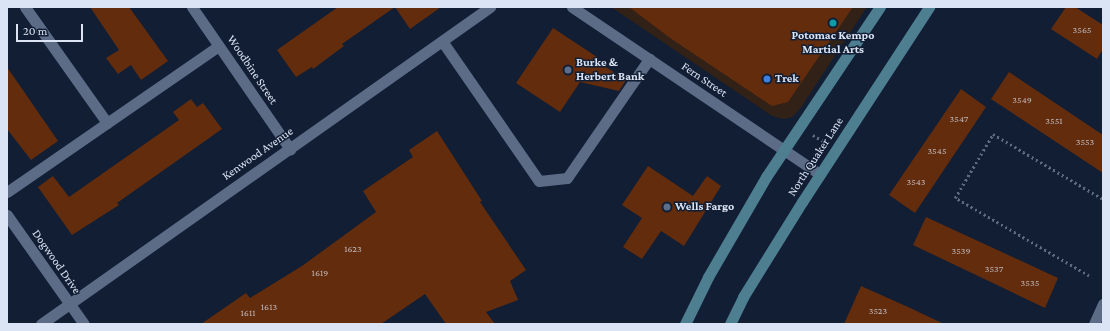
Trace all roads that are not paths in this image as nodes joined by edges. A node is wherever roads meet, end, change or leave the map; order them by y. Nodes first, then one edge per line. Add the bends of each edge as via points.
1 (25, 7) edge
2 (192, 7) edge
3 (490, 7) edge
4 (572, 7) edge
5 (880, 7) edge
6 (929, 7) edge
7 (442, 41) junction
8 (219, 46) junction
9 (649, 59) junction
10 (107, 123) junction
11 (290, 148) junction
12 (784, 149) junction
13 (820, 174) junction
14 (7, 192) edge
15 (7, 215) edge
16 (70, 303) junction
17 (1103, 304) edge
18 (41, 324) edge
19 (84, 324) edge
20 (685, 324) edge
21 (730, 324) edge
22 (1094, 324) edge

1 - 10 street
2 - 8 street, Woodbine Street
3 - 7 street, Kenwood Avenue
4 - 9 street, Fern Street
5 - 12 main road
6 - 13 main road, North Quaker Lane
7 - 9 street via 539,181 567,178
7 - 11 street, Kenwood Avenue
8 - 10 street
8 - 11 street, Woodbine Street
9 - 12 street, Fern Street
10 - 14 street
11 - 16 street, Kenwood Avenue
12 - 13 street, Fern Street
12 - 20 main road via 708,277
13 - 21 main road, North Quaker Lane via 743,297
15 - 16 street, Dogwood Drive
16 - 18 street, Kenwood Avenue
16 - 19 street, Dogwood Drive
17 - 22 street

